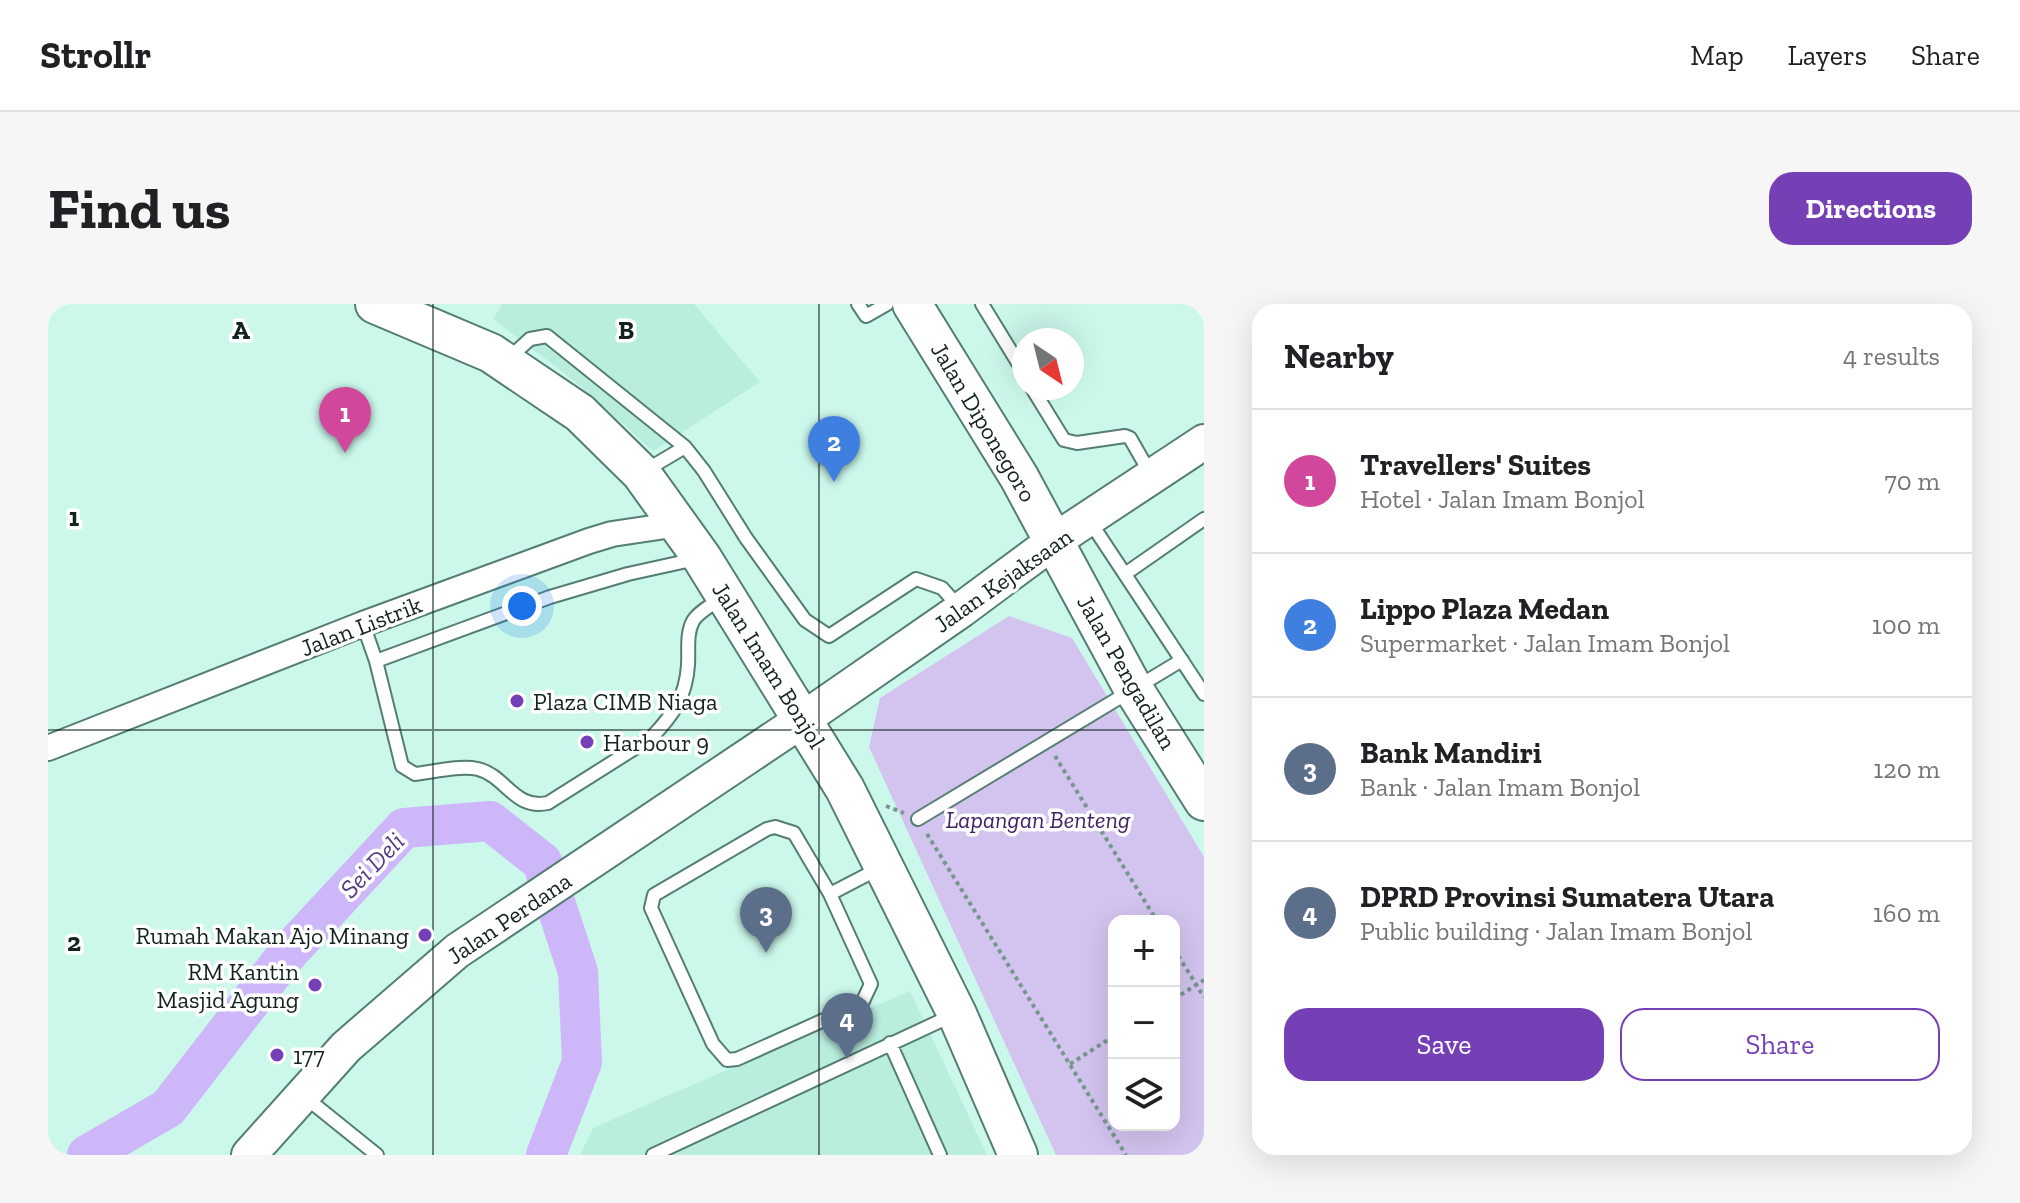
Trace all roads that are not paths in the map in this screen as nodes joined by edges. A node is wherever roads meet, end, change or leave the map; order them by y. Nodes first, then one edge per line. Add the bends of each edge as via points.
1 (375, 304) edge
2 (858, 304) edge
3 (887, 304) edge
4 (912, 304) edge
5 (982, 304) edge
6 (1012, 353) edge
7 (506, 361) junction
8 (1039, 400) edge
9 (1204, 442) edge
10 (685, 447) junction
11 (641, 473) junction
12 (1152, 477) junction
13 (1204, 519) edge
14 (1089, 520) junction
15 (679, 524) junction
16 (1054, 541) junction
17 (702, 558) junction
18 (1125, 574) junction
19 (726, 595) junction
20 (961, 610) junction
21 (363, 624) junction
22 (1182, 660) junction
23 (376, 661) junction
24 (1134, 690) junction
25 (1204, 694) edge
26 (802, 720) junction
27 (48, 748) edge
28 (1204, 801) edge
29 (918, 819) road end
30 (885, 865) junction
31 (830, 894) junction
32 (957, 1014) junction
33 (890, 1043) junction
34 (301, 1094) junction
35 (249, 1155) edge
36 (377, 1155) edge
37 (653, 1155) edge
38 (940, 1155) edge
39 (1018, 1155) edge

1 - 7 main road, Jalan Imam Bonjol
2 - 3 lane via 866,316
4 - 16 main road, Jalan Diponegoro
5 - 6 lane
7 - 10 lane via 530,339 547,336
7 - 11 main road, Jalan Imam Bonjol via 580,413
8 - 12 lane via 1064,440 1130,438
9 - 12 main road, Jalan Kejaksaan
10 - 11 lane
10 - 20 lane via 805,620 829,636 916,579 942,588
11 - 15 main road, Jalan Imam Bonjol
12 - 14 main road, Jalan Kejaksaan
13 - 18 lane
14 - 16 main road, Jalan Kejaksaan
14 - 18 lane
15 - 17 main road, Jalan Imam Bonjol
15 - 21 street, Jalan Listrik via 589,541
16 - 20 main road, Jalan Kejaksaan
16 - 24 main road, Jalan Pengadilan
17 - 19 main road, Jalan Imam Bonjol
17 - 23 lane via 550,597
18 - 22 lane
19 - 23 lane via 689,630 680,703 665,724 639,746 536,806 479,769 415,774 402,766
19 - 26 main road, Jalan Imam Bonjol
20 - 26 main road, Jalan Kejaksaan
21 - 23 lane
21 - 27 street, Jalan Listrik
22 - 24 lane
22 - 25 lane
24 - 28 main road, Jalan Pengadilan
24 - 29 lane
26 - 30 main road, Jalan Imam Bonjol
26 - 34 main road, Jalan Perdana via 457,951 346,1047
30 - 31 lane
30 - 32 main road, Jalan Imam Bonjol
31 - 31 lane via 794,833 775,827 654,895 651,908 713,1044 727,1060 862,1003 869,993 871,984
32 - 33 lane
32 - 39 main road, Jalan Imam Bonjol
33 - 37 lane
33 - 38 lane
34 - 35 main road, Jalan Perdana
34 - 36 lane

